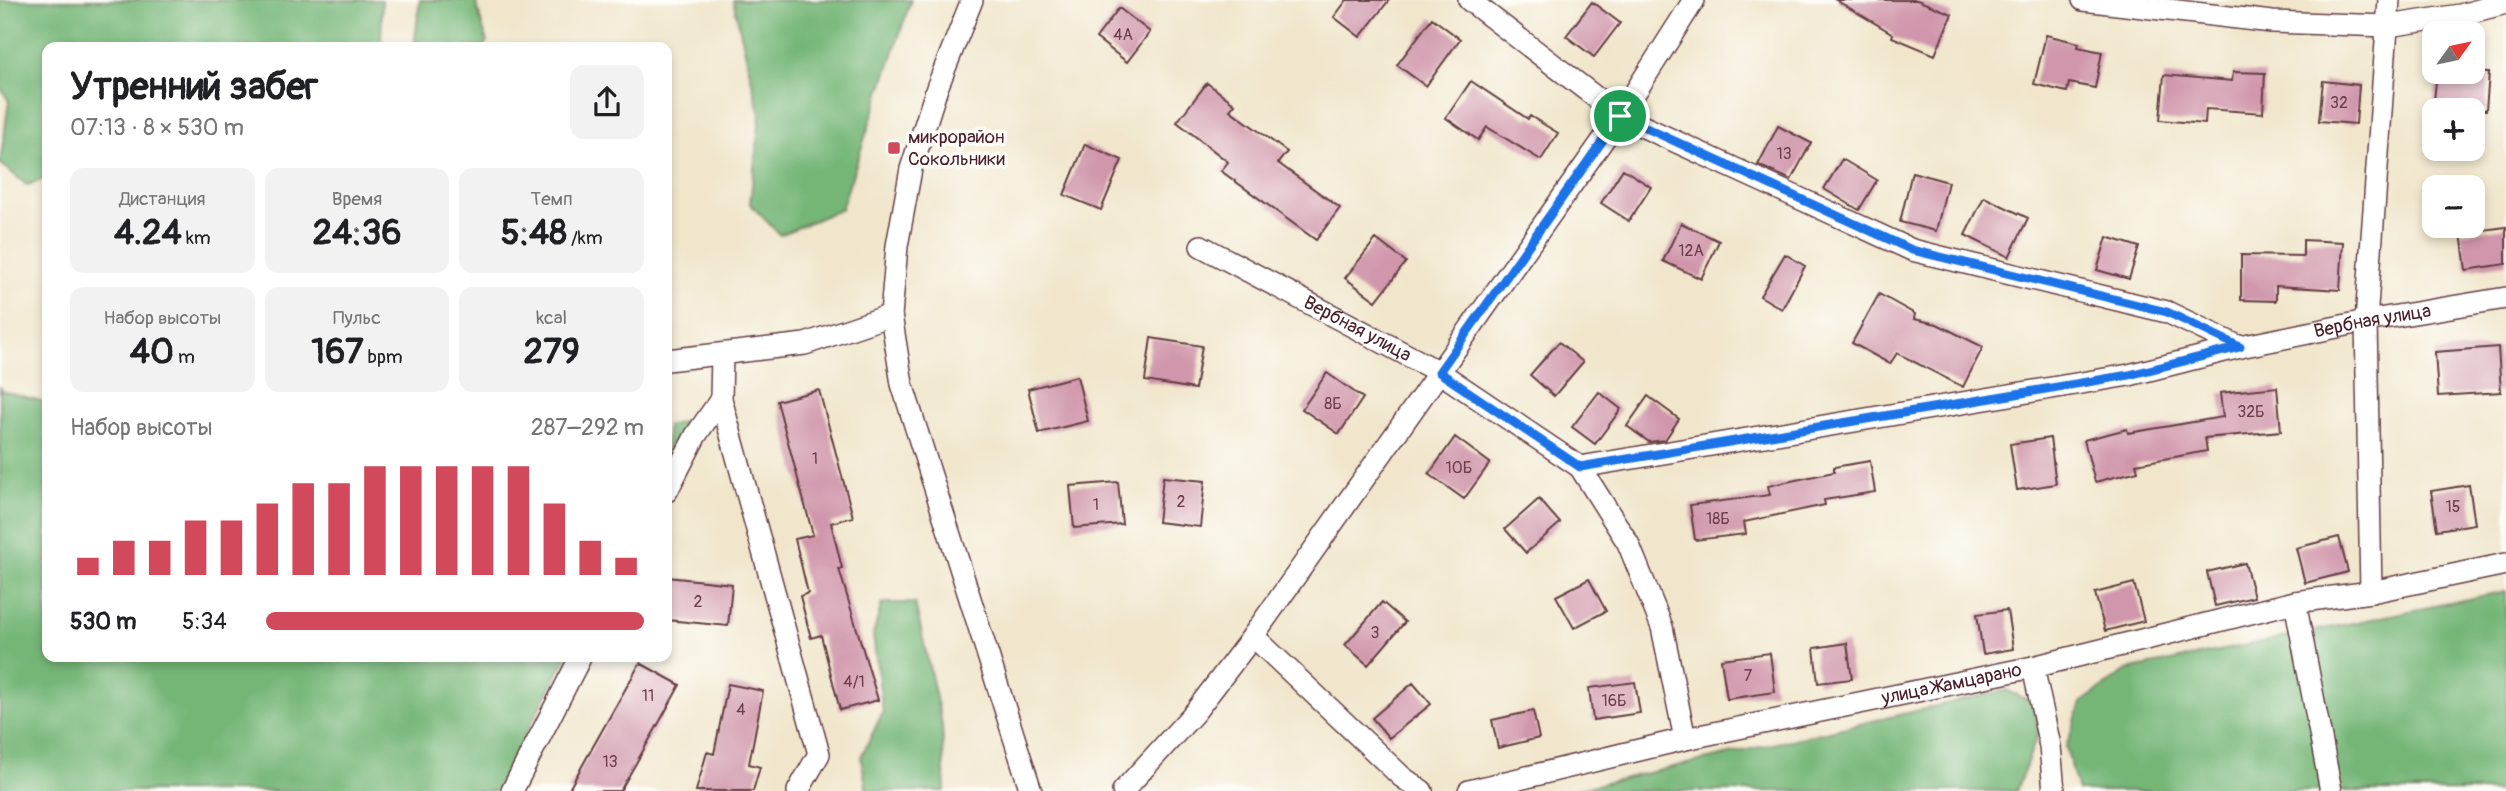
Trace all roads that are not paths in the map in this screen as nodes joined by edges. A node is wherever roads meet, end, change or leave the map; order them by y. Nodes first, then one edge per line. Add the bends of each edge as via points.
1 (972, 0) edge
2 (1469, 0) edge
3 (1694, 0) edge
4 (2083, 0) edge
5 (2389, 0) edge
6 (2506, 3) edge
7 (2388, 26) junction
8 (1620, 116) junction
9 (1201, 246) dead end
10 (2506, 298) edge
11 (891, 315) junction
12 (2366, 321) junction
13 (2240, 347) junction
14 (722, 354) junction
15 (672, 359) edge
16 (1439, 372) junction
17 (721, 399) junction
18 (1580, 467) junction
19 (672, 481) edge
20 (2506, 564) edge
21 (2371, 592) junction
22 (2295, 602) junction
23 (1253, 636) junction
24 (579, 662) edge
25 (2033, 667) junction
26 (1685, 739) junction
27 (512, 791) edge
28 (798, 791) edge
29 (1031, 791) edge
30 (1123, 791) edge
31 (1422, 791) edge
32 (1469, 791) edge
33 (2054, 791) edge
34 (2331, 791) edge

1 - 11 street via 911,169
2 - 8 street
3 - 8 street
4 - 7 street via 2272,22
5 - 7 street
6 - 7 street
7 - 12 street
8 - 13 street via 1912,250 2167,312
8 - 16 street
9 - 16 street, Вербная улица
10 - 12 street, Вербная улица
11 - 14 street via 805,344
11 - 29 street via 902,384
12 - 13 street, Вербная улица
12 - 21 street
13 - 18 street, Вербная улица via 2129,375
14 - 15 street
14 - 17 street
16 - 18 street, Вербная улица
16 - 23 street
17 - 19 street
17 - 28 street via 819,754
18 - 26 street via 1628,543 1662,626
20 - 21 street, улица Жамцарано
21 - 22 street, улица Жамцарано
22 - 25 street, улица Жамцарано
22 - 34 street
23 - 30 street via 1195,712
23 - 31 street
24 - 27 street
25 - 26 street, улица Жамцарано
25 - 33 street via 2050,746
26 - 32 street, улица Жамцарано

